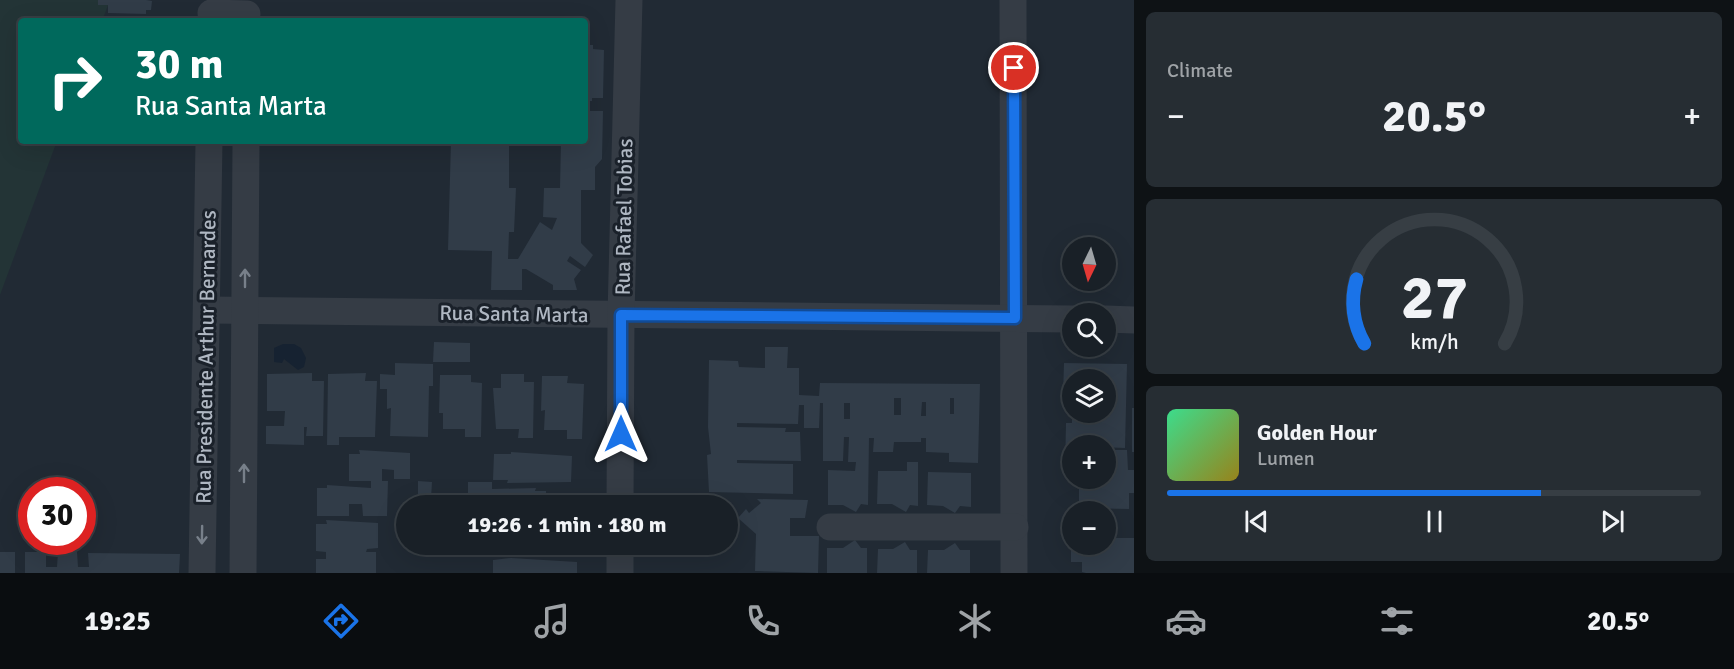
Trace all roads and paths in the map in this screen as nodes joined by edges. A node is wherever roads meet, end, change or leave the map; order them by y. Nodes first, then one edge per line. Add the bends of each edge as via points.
1 (629, 0) edge
2 (1013, 0) edge
3 (211, 11) edge
4 (247, 12) edge
5 (209, 144) edge
6 (246, 144) edge
7 (207, 310) junction
8 (245, 310) junction
9 (621, 315) junction
10 (1015, 318) junction
11 (1062, 319) edge
12 (1116, 319) edge
13 (1134, 320) edge
14 (620, 495) edge
15 (830, 527) dead end
16 (1015, 527) junction
17 (620, 555) edge
18 (202, 573) edge
19 (243, 573) edge
20 (620, 573) edge
21 (1014, 573) edge

1 - 9 street, Rua Rafael Tobias
2 - 10 street
3 - 4 street
5 - 7 street, Rua Presidente Arthur Bernardes
8 -> 6 street, Rua Presidente Arthur Bernardes
7 - 8 street, Rua Santa Marta
7 -> 18 street, Rua Presidente Arthur Bernardes
8 - 9 street, Rua Santa Marta
19 -> 8 street, Rua Presidente Arthur Bernardes
9 - 10 street, Rua Santa Marta
9 - 14 street, Rua Rafael Tobias
10 - 11 street, Rua Santa Marta
10 - 16 street
12 - 13 street
15 - 16 street
16 - 21 street
17 - 20 street

